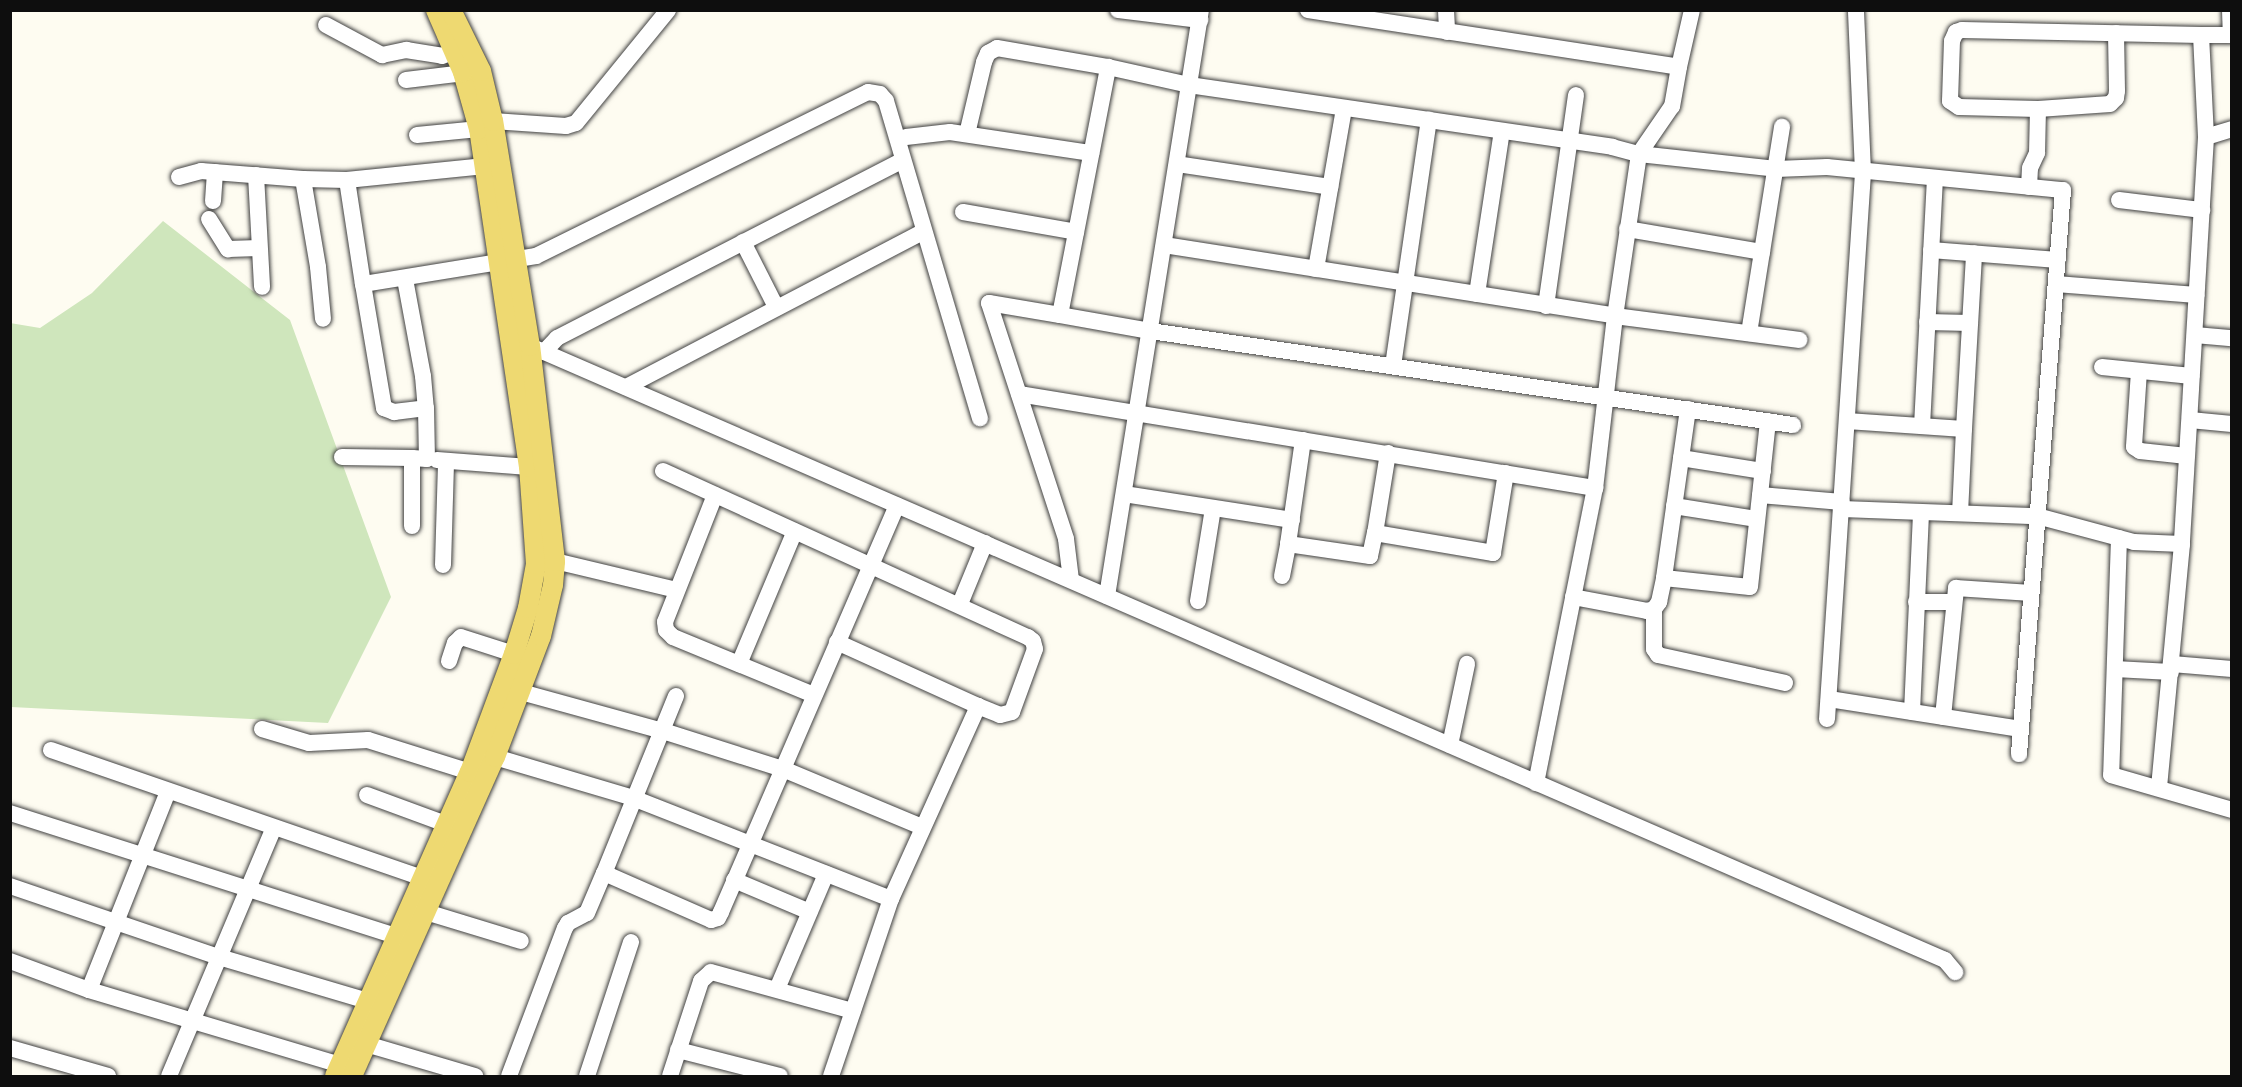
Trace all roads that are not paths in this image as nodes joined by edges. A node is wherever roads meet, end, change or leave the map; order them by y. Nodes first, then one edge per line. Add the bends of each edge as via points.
1 (436, 10) edge
2 (451, 10) edge
3 (668, 10) edge
4 (1308, 10) edge
5 (1446, 10) edge
6 (1692, 10) edge
7 (1856, 10) edge
8 (2230, 10) edge
9 (1128, 11) edge
10 (1200, 15) edge
11 (326, 25) dead end
12 (1448, 32) junction
13 (2116, 33) junction
14 (2201, 35) junction
15 (2231, 35) edge
16 (455, 51) junction
17 (1108, 67) junction
18 (1679, 67) junction
19 (472, 72) junction
20 (406, 80) dead end
21 (1189, 85) junction
22 (1576, 95) dead end
23 (1344, 108) junction
24 (2038, 109) junction
25 (1429, 120) junction
26 (486, 125) junction
27 (1782, 127) dead end
28 (2232, 129) edge
29 (1502, 131) junction
30 (967, 134) junction
31 (417, 135) dead end
32 (906, 137) dead end
33 (2206, 137) junction
34 (1571, 141) junction
35 (1091, 153) junction
36 (1639, 154) junction
37 (903, 160) junction
38 (1176, 164) junction
39 (485, 166) junction
40 (1776, 169) junction
41 (215, 172) junction
42 (1863, 172) junction
43 (256, 175) junction
44 (179, 177) dead end
45 (1935, 178) junction
46 (303, 179) junction
47 (347, 180) junction
48 (1330, 187) junction
49 (2029, 187) junction
50 (2119, 200) dead end
51 (213, 201) dead end
52 (2202, 210) junction
53 (963, 212) dead end
54 (209, 219) dead end
55 (1627, 229) junction
56 (924, 231) junction
57 (1076, 232) junction
58 (743, 242) junction
59 (1164, 245) junction
60 (260, 248) junction
61 (1931, 250) junction
62 (1762, 252) junction
63 (1974, 253) junction
64 (2058, 260) junction
65 (508, 263) junction
66 (1316, 269) junction
67 (405, 279) junction
68 (1405, 283) junction
69 (363, 284) junction
70 (2056, 284) junction
71 (262, 287) dead end
72 (1477, 294) junction
73 (2197, 295) junction
74 (1546, 306) junction
75 (776, 307) junction
76 (1060, 315) junction
77 (1615, 316) junction
78 (322, 318) dead end
79 (1927, 322) junction
80 (1970, 323) junction
81 (1150, 331) junction
82 (1749, 333) junction
83 (2194, 335) junction
84 (2232, 338) edge
85 (1799, 340) dead end
86 (529, 349) junction
87 (1393, 366) junction
88 (2102, 367) dead end
89 (2139, 371) junction
90 (2192, 376) junction
91 (626, 387) junction
92 (1019, 394) junction
93 (1606, 398) junction
94 (426, 408) junction
95 (1688, 409) junction
96 (1136, 414) junction
97 (980, 418) dead end
98 (2190, 420) junction
99 (1768, 421) junction
100 (1847, 421) junction
101 (2232, 424) edge
102 (1793, 425) dead end
103 (1922, 426) junction
104 (1964, 429) junction
105 (1303, 440) junction
106 (1388, 453) junction
107 (2187, 456) junction
108 (342, 457) dead end
109 (419, 458) junction
110 (1681, 458) junction
111 (446, 461) junction
112 (529, 467) junction
113 (663, 471) dead end
114 (1762, 471) junction
115 (1506, 473) junction
116 (1595, 489) junction
117 (1124, 494) junction
118 (715, 495) junction
119 (1760, 495) junction
120 (897, 505) junction
121 (1674, 506) junction
122 (1842, 506) junction
123 (1213, 508) junction
124 (1921, 512) junction
125 (1960, 513) junction
126 (2037, 516) junction
127 (1757, 519) junction
128 (1292, 520) junction
129 (412, 526) dead end
130 (795, 531) junction
131 (1375, 532) junction
132 (2119, 538) junction
133 (985, 543) junction
134 (1288, 544) junction
135 (2182, 544) junction
136 (545, 563) junction
137 (443, 565) dead end
138 (870, 566) junction
139 (1282, 576) dead end
140 (1664, 578) junction
141 (1071, 580) junction
142 (677, 590) junction
143 (2031, 593) junction
144 (1107, 596) junction
145 (1573, 597) junction
146 (1198, 600) dead end
147 (1954, 602) junction
148 (1916, 603) junction
149 (960, 604) junction
150 (1654, 609) junction
151 (837, 642) junction
152 (514, 654) junction
153 (449, 661) dead end
154 (739, 664) junction
155 (1467, 664) dead end
156 (2171, 668) junction
157 (2115, 669) junction
158 (2232, 669) edge
159 (1785, 683) dead end
160 (521, 692) junction
161 (814, 695) junction
162 (676, 696) dead end
163 (1829, 699) junction
164 (978, 706) junction
165 (1912, 712) junction
166 (1943, 717) junction
167 (1827, 719) dead end
168 (262, 729) dead end
169 (2021, 729) junction
170 (663, 731) junction
171 (1450, 745) junction
172 (51, 750) dead end
173 (2019, 754) dead end
174 (495, 757) junction
175 (783, 770) junction
176 (470, 772) junction
177 (1536, 783) junction
178 (2159, 788) junction
179 (168, 791) junction
180 (367, 795) dead end
181 (633, 798) junction
182 (2232, 810) edge
183 (10, 813) edge
184 (446, 824) junction
185 (922, 827) junction
186 (274, 828) junction
187 (750, 845) junction
188 (141, 856) junction
189 (604, 873) junction
190 (826, 874) junction
191 (423, 878) junction
192 (734, 880) junction
193 (10, 886) edge
194 (248, 890) junction
195 (891, 899) junction
196 (426, 912) junction
197 (810, 912) junction
198 (115, 921) junction
199 (398, 937) junction
200 (521, 941) dead end
201 (631, 942) dead end
202 (219, 957) junction
203 (10, 961) edge
204 (1955, 972) dead end
205 (777, 989) junction
206 (89, 990) junction
207 (368, 1001) junction
208 (853, 1011) junction
209 (193, 1021) junction
210 (366, 1044) junction
211 (678, 1050) junction
212 (11, 1052) edge
213 (342, 1073) edge
214 (108, 1077) edge
215 (169, 1077) edge
216 (475, 1077) edge
217 (508, 1077) edge
218 (587, 1077) edge
219 (670, 1077) edge
220 (780, 1077) edge
221 (831, 1077) edge

1 - 16 main road
2 - 19 main road
3 - 26 street via 576,123
4 - 12 street
5 - 12 street
6 - 18 street
7 - 42 street
8 - 15 street
9 - 10 street
10 - 21 street
11 - 16 street via 382,55 406,50 442,56
12 - 18 street
13 - 14 street
13 - 24 street via 2116,98 2103,106
13 - 24 street via 1956,32 1952,49 1953,104
14 - 15 street
14 - 33 street
16 - 19 main road
17 - 21 street
17 - 30 street via 997,48 988,53 984,62
17 - 35 street
18 - 36 street via 1672,105
19 - 20 street
19 - 26 main road
21 - 23 street
21 - 38 street
22 - 34 street
23 - 25 street
23 - 48 street
24 - 49 street via 2037,153 2030,168
25 - 29 street
25 - 68 street
26 - 31 street
26 - 39 main road
26 - 65 main road
27 - 40 street
28 - 33 street
29 - 34 street
29 - 72 street
30 - 32 street
30 - 35 street
33 - 52 street
34 - 36 street
34 - 74 street
35 - 57 street
36 - 40 street
36 - 55 street
37 - 56 street
37 - 58 street
37 - 65 street via 886,101 880,94 868,92 536,256
38 - 48 street
38 - 59 street
39 - 47 street
39 - 65 main road
40 - 42 street via 1827,167
40 - 62 street
41 - 43 street
41 - 44 street
41 - 51 street
42 - 45 street
42 - 100 street
43 - 46 street
43 - 60 street
45 - 49 street
45 - 61 street
46 - 47 street
46 - 78 street
47 - 69 street
48 - 66 street
49 - 64 street via 2063,190
50 - 52 street
52 - 73 street
53 - 57 street
54 - 60 street via 228,249
55 - 62 street
55 - 77 street
56 - 75 street
56 - 97 street
57 - 76 street
58 - 75 street
58 - 86 street
59 - 66 street
59 - 81 street
60 - 71 street
61 - 63 street
61 - 79 street
62 - 82 street
63 - 64 street
63 - 80 street
64 - 70 street
65 - 67 street
65 - 86 main road
66 - 68 street
67 - 69 street
67 - 94 street
68 - 72 street
68 - 87 street
69 - 94 street via 384,408 394,412
70 - 73 street
70 - 126 street
72 - 74 street
73 - 83 street
74 - 77 street
75 - 91 street
76 - 81 street
76 - 92 street via 989,303
77 - 82 street
77 - 93 street
79 - 80 street
79 - 103 street
80 - 104 street
81 - 87 street
81 - 96 street
82 - 85 street
83 - 84 street
83 - 90 street
86 - 91 street
86 - 112 main road
86 - 136 main road
87 - 93 street
88 - 89 street
89 - 90 street
89 - 107 street via 2134,447
90 - 98 street
91 - 120 street
92 - 96 street
92 - 141 street via 1066,539
93 - 95 street
93 - 116 street
94 - 109 street
95 - 99 street
95 - 110 street
96 - 105 street
96 - 117 street
98 - 101 street
98 - 107 street
99 - 102 street
99 - 114 street
100 - 103 street
100 - 122 street
103 - 104 street
104 - 125 street
105 - 106 street
105 - 128 street
106 - 115 street
106 - 131 street
107 - 135 street
108 - 109 street
109 - 111 street
109 - 129 street
110 - 114 street
110 - 121 street
111 - 112 street
111 - 137 street
112 - 136 main road
113 - 118 street
114 - 119 street
115 - 116 street
115 - 131 street via 1493,553
116 - 145 street
117 - 123 street
117 - 144 street
118 - 130 street
118 - 142 street
119 - 122 street
119 - 127 street
120 - 133 street
120 - 138 street
121 - 127 street
121 - 140 street
122 - 124 street
122 - 163 street
123 - 128 street
123 - 146 street
124 - 125 street
124 - 148 street
125 - 126 street
126 - 132 street
126 - 143 street
127 - 140 street via 1750,587
128 - 134 street
130 - 138 street
130 - 154 street
131 - 134 street via 1370,556
132 - 135 street
132 - 157 street
133 - 141 street
133 - 149 street
134 - 139 street
135 - 156 street
136 - 142 street
136 - 152 main road
136 - 160 main road via 548,609
138 - 149 street
138 - 151 street
140 - 150 street
141 - 144 street
142 - 154 street via 665,622 666,630 672,637
143 - 147 street via 1956,588
143 - 169 street
144 - 171 street
145 - 150 street via 1647,611
145 - 177 street
147 - 148 street
147 - 166 street
148 - 165 street
149 - 164 street via 1034,641 1035,649 1012,712 1000,715
150 - 159 street via 1654,649 1658,655
151 - 161 street
151 - 164 street
152 - 153 street via 461,637
152 - 176 main road
154 - 161 street
155 - 171 street
156 - 157 street
156 - 158 street
156 - 178 street
157 - 178 street via 2112,774
160 - 170 street
160 - 174 main road
161 - 175 street
162 - 170 street
163 - 165 street
163 - 167 street
164 - 185 street
165 - 166 street
166 - 169 street
168 - 176 street via 309,743 368,740
169 - 173 street
170 - 175 street
170 - 181 street
171 - 177 street
172 - 179 street
174 - 181 street
174 - 196 main road
175 - 185 street
175 - 187 street
176 - 184 main road
177 - 204 street via 1945,960
178 - 182 street
179 - 186 street
179 - 188 street
180 - 184 street
181 - 187 street
181 - 189 street
183 - 188 street
184 - 191 main road
185 - 195 street
186 - 191 street
186 - 194 street
187 - 190 street
187 - 192 street
188 - 194 street
188 - 198 street
189 - 192 street via 711,920 718,918
189 - 217 street via 587,914 565,928
190 - 195 street
190 - 197 street
191 - 199 main road
192 - 197 street
193 - 198 street
194 - 199 street
194 - 202 street
195 - 208 street
196 - 200 street
196 - 210 main road
197 - 205 street
198 - 202 street
198 - 206 street
199 - 207 main road
201 - 218 street
202 - 207 street
202 - 209 street
203 - 206 street
205 - 208 street
205 - 211 street via 711,972 701,981
206 - 209 street
207 - 213 main road
208 - 221 street
209 - 213 street
209 - 215 street
210 - 213 main road
210 - 216 street
211 - 219 street
211 - 220 street
212 - 214 street

